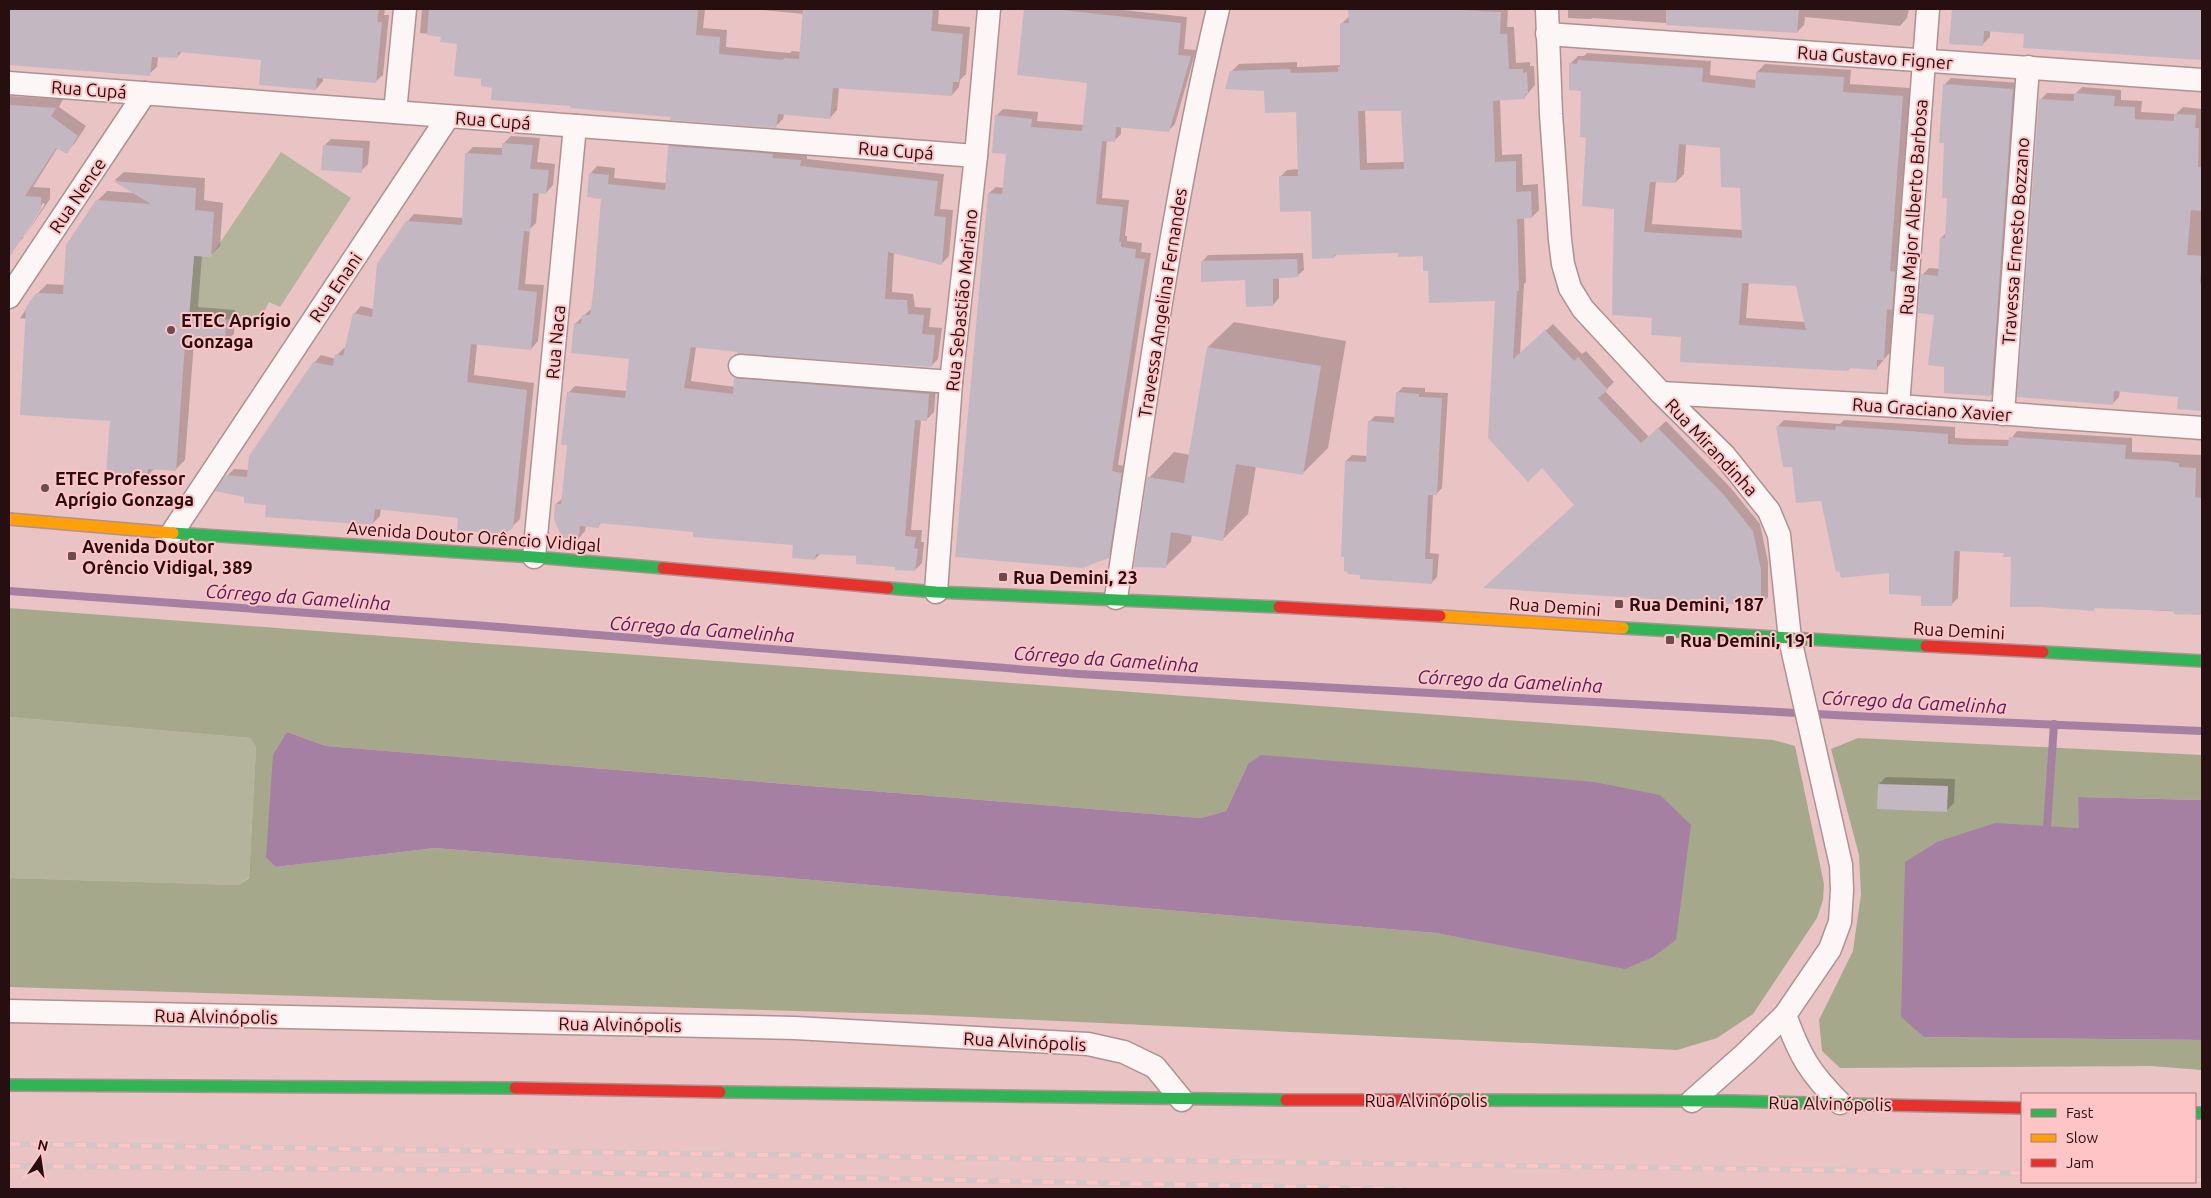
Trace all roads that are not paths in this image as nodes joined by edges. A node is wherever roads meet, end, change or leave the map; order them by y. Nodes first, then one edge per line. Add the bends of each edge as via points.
1 (405, 9) edge
2 (989, 9) edge
3 (1218, 9) edge
4 (1547, 9) edge
5 (1928, 9) edge
6 (1547, 34) junction
7 (1924, 60) junction
8 (2028, 67) junction
9 (2202, 80) edge
10 (9, 83) edge
11 (145, 93) junction
12 (395, 112) junction
13 (448, 117) junction
14 (575, 126) junction
15 (976, 156) junction
16 (9, 298) edge
17 (740, 366) dead end
18 (951, 382) junction
19 (1661, 393) junction
20 (1898, 406) junction
21 (2003, 414) junction
22 (2202, 428) edge
23 (9, 519) edge
24 (172, 533) junction
25 (534, 557) junction
26 (936, 592) junction
27 (1116, 598) junction
28 (1790, 638) junction
29 (2202, 661) edge
30 (9, 1011) edge
31 (1784, 1015) junction
32 (9, 1085) edge
33 (1182, 1100) junction
34 (1692, 1100) junction
35 (1840, 1104) junction
36 (2021, 1108) edge

1 - 12 street
2 - 15 street, Rua Sebastião Mariano
3 - 27 street, Travessa Angelina Fernandes via 1179,190
4 - 6 street, Rua Mirandinha
5 - 7 street, Rua Major Alberto Barbosa
6 - 7 street, Rua Gustavo Figner
6 - 19 street, Rua Mirandinha via 1560,240 1570,288 1582,309
7 - 8 street, Rua Gustavo Figner
7 - 20 street, Rua Major Alberto Barbosa
8 - 9 street, Rua Gustavo Figner
8 - 21 street, Travessa Ernesto Bozzano
10 - 11 street, Rua Cupá
11 - 12 street, Rua Cupá
11 - 16 street, Rua Nence
12 - 13 street, Rua Cupá
13 - 14 street, Rua Cupá
13 - 24 street, Rua Enani
14 - 15 street, Rua Cupá
14 - 25 street, Rua Naca
15 - 18 street, Rua Sebastião Mariano
17 - 18 street
18 - 26 street, Rua Sebastião Mariano
19 - 20 street, Rua Graciano Xavier
19 - 28 street, Rua Mirandinha via 1725,456 1769,511 1779,535
20 - 21 street, Rua Graciano Xavier
21 - 22 street, Rua Graciano Xavier
23 - 24 street, Avenida Doutor Orêncio Vidigal
24 - 25 street, Avenida Doutor Orêncio Vidigal
25 - 26 street, Avenida Doutor Orêncio Vidigal
26 - 27 street, Rua Demini
27 - 28 street, Rua Demini
28 - 29 street, Rua Demini
28 - 31 street, Rua Mirandinha via 1840,865 1842,890 1840,922 1830,950
30 - 33 street, Rua Alvinópolis via 786,1028 1088,1044 1124,1052 1155,1068
31 - 34 street, Rua Mirandinha
31 - 35 street via 1798,1050 1811,1071
32 - 33 street via 376,1086
33 - 34 street, Rua Alvinópolis
34 - 35 street, Rua Alvinópolis
35 - 36 street, Rua Alvinópolis

